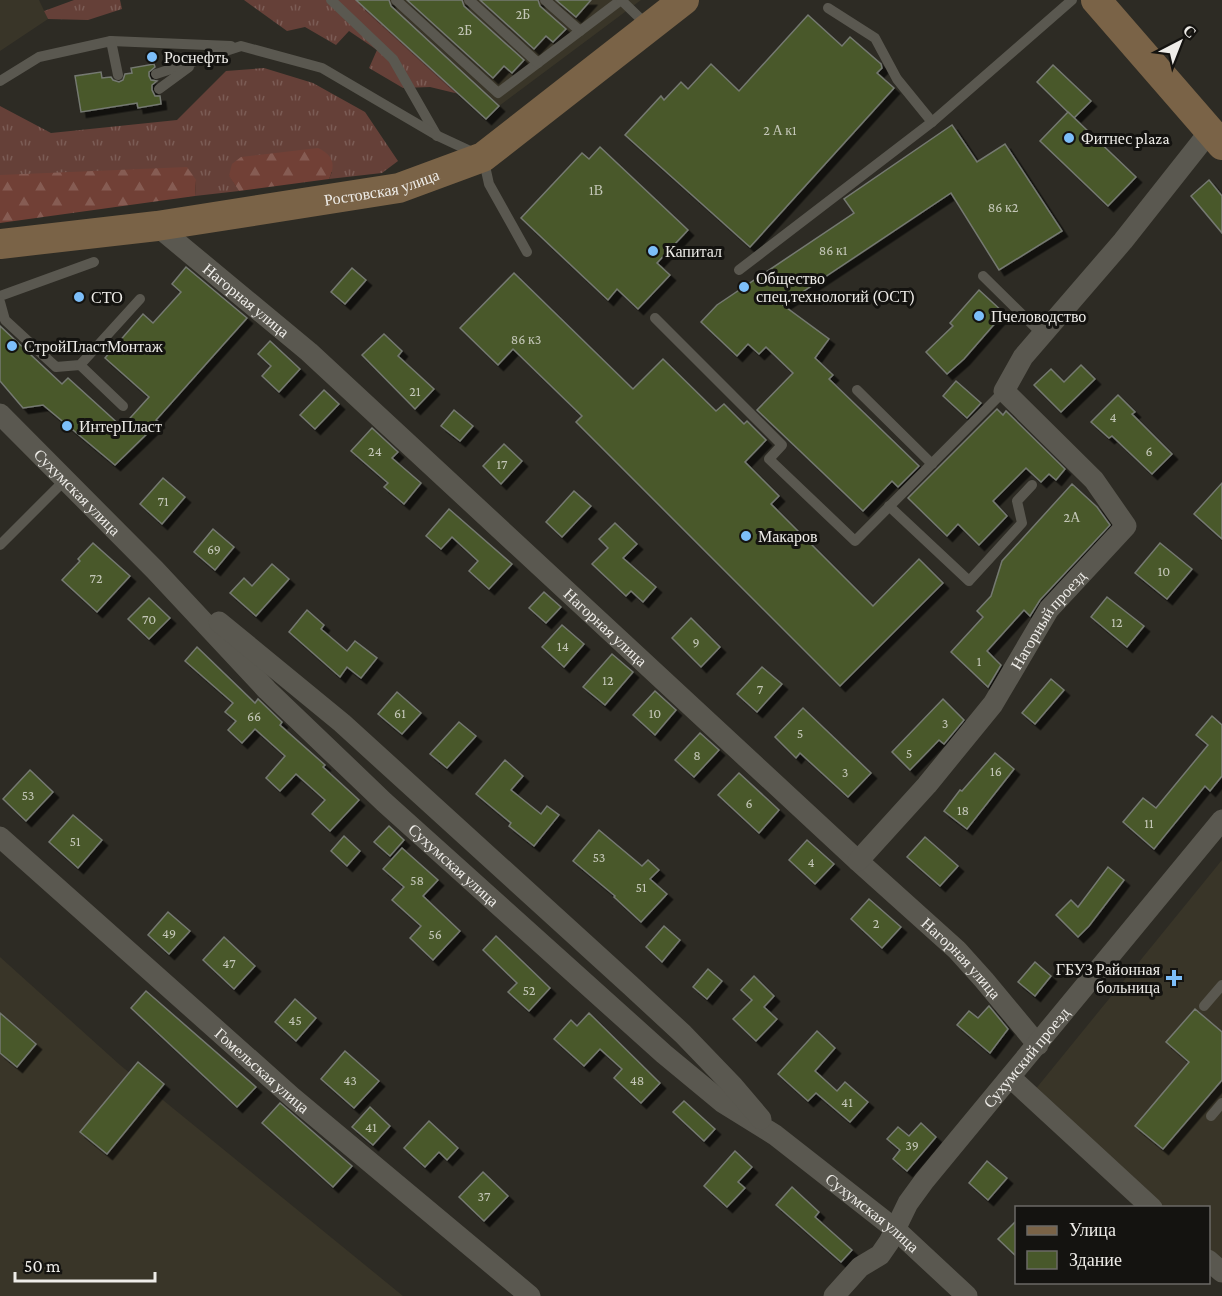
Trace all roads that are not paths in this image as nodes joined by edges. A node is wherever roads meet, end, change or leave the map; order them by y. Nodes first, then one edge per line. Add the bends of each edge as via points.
1 (332, 0) edge
2 (396, 0) edge
3 (469, 0) edge
4 (545, 0) edge
5 (621, 0) edge
6 (684, 0) edge
7 (1072, 0) edge
8 (1096, 0) edge
9 (828, 8) dead end
10 (650, 28) junction
11 (580, 31) junction
12 (111, 41) junction
13 (241, 46) junction
14 (199, 60) junction
15 (538, 63) junction
16 (156, 74) dead end
17 (118, 75) dead end
18 (0, 81) edge
19 (159, 88) dead end
20 (932, 122) junction
21 (438, 136) junction
22 (1216, 138) edge
23 (483, 157) junction
24 (157, 226) junction
25 (11, 242) edge
26 (527, 252) dead end
27 (94, 262) dead end
28 (738, 270) dead end
29 (983, 276) dead end
30 (0, 296) edge
31 (140, 299) dead end
32 (0, 302) edge
33 (655, 318) dead end
34 (1042, 334) junction
35 (80, 365) junction
36 (857, 390) dead end
37 (1004, 391) junction
38 (123, 406) dead end
39 (0, 414) edge
40 (932, 464) junction
41 (64, 481) junction
42 (1032, 485) dead end
43 (889, 506) junction
44 (0, 545) edge
45 (155, 570) junction
46 (1222, 820) edge
47 (0, 837) edge
48 (858, 861) junction
49 (1222, 985) edge
50 (1204, 1006) dead end
51 (1038, 1045) junction
52 (1011, 1078) junction
53 (1222, 1103) edge
54 (1211, 1116) dead end
55 (775, 1135) junction
56 (1150, 1206) edge
57 (895, 1229) junction
58 (1210, 1261) edge
59 (1222, 1272) edge
60 (530, 1296) edge
61 (834, 1296) edge
62 (967, 1296) edge

1 - 21 lane via 393,58
2 - 15 lane via 498,93
3 - 15 lane
4 - 11 lane
5 - 10 lane
5 - 11 lane
6 - 10 street, Ростовская улица
7 - 20 lane
8 - 22 street
9 - 20 lane via 875,38 897,79
10 - 23 street, Ростовская улица
11 - 15 lane
12 - 13 lane
12 - 17 lane
12 - 18 lane via 39,57
13 - 14 lane
13 - 21 lane via 322,68
14 - 16 lane
14 - 19 lane
20 - 28 lane
21 - 23 lane
22 - 34 street
23 - 24 street, Ростовская улица via 399,188
23 - 26 lane via 489,184
24 - 25 street, Ростовская улица
24 - 48 street, Нагорная улица via 309,352
27 - 30 lane
29 - 34 lane
31 - 35 lane
32 - 35 lane via 5,320 56,367
33 - 43 lane via 782,445 769,459 855,541
34 - 37 street via 1023,357
35 - 38 lane
36 - 40 lane
37 - 40 lane
37 - 48 street, Нагорный проезд via 1094,480 1126,526 1049,609 993,704
39 - 41 street, Сухумская улица
40 - 43 lane
41 - 44 lane
41 - 45 street, Сухумская улица
42 - 43 lane via 1017,501 1022,524 969,581
45 - 55 street, Сухумская улица via 342,723 683,1034
45 - 55 street, Сухумская улица via 267,690 384,802 664,1054 722,1102
46 - 51 street, Сухумский проезд
47 - 60 street, Гомельская улица via 292,1097
48 - 51 street, Нагорная улица via 957,950
49 - 50 lane
51 - 52 street, Сухумский проезд
52 - 56 street
52 - 57 street, Сухумский проезд via 924,1181
53 - 54 lane
55 - 57 street, Сухумская улица
57 - 61 street, Сухумский проезд via 880,1255 860,1267
57 - 62 street, Сухумская улица
58 - 59 street

